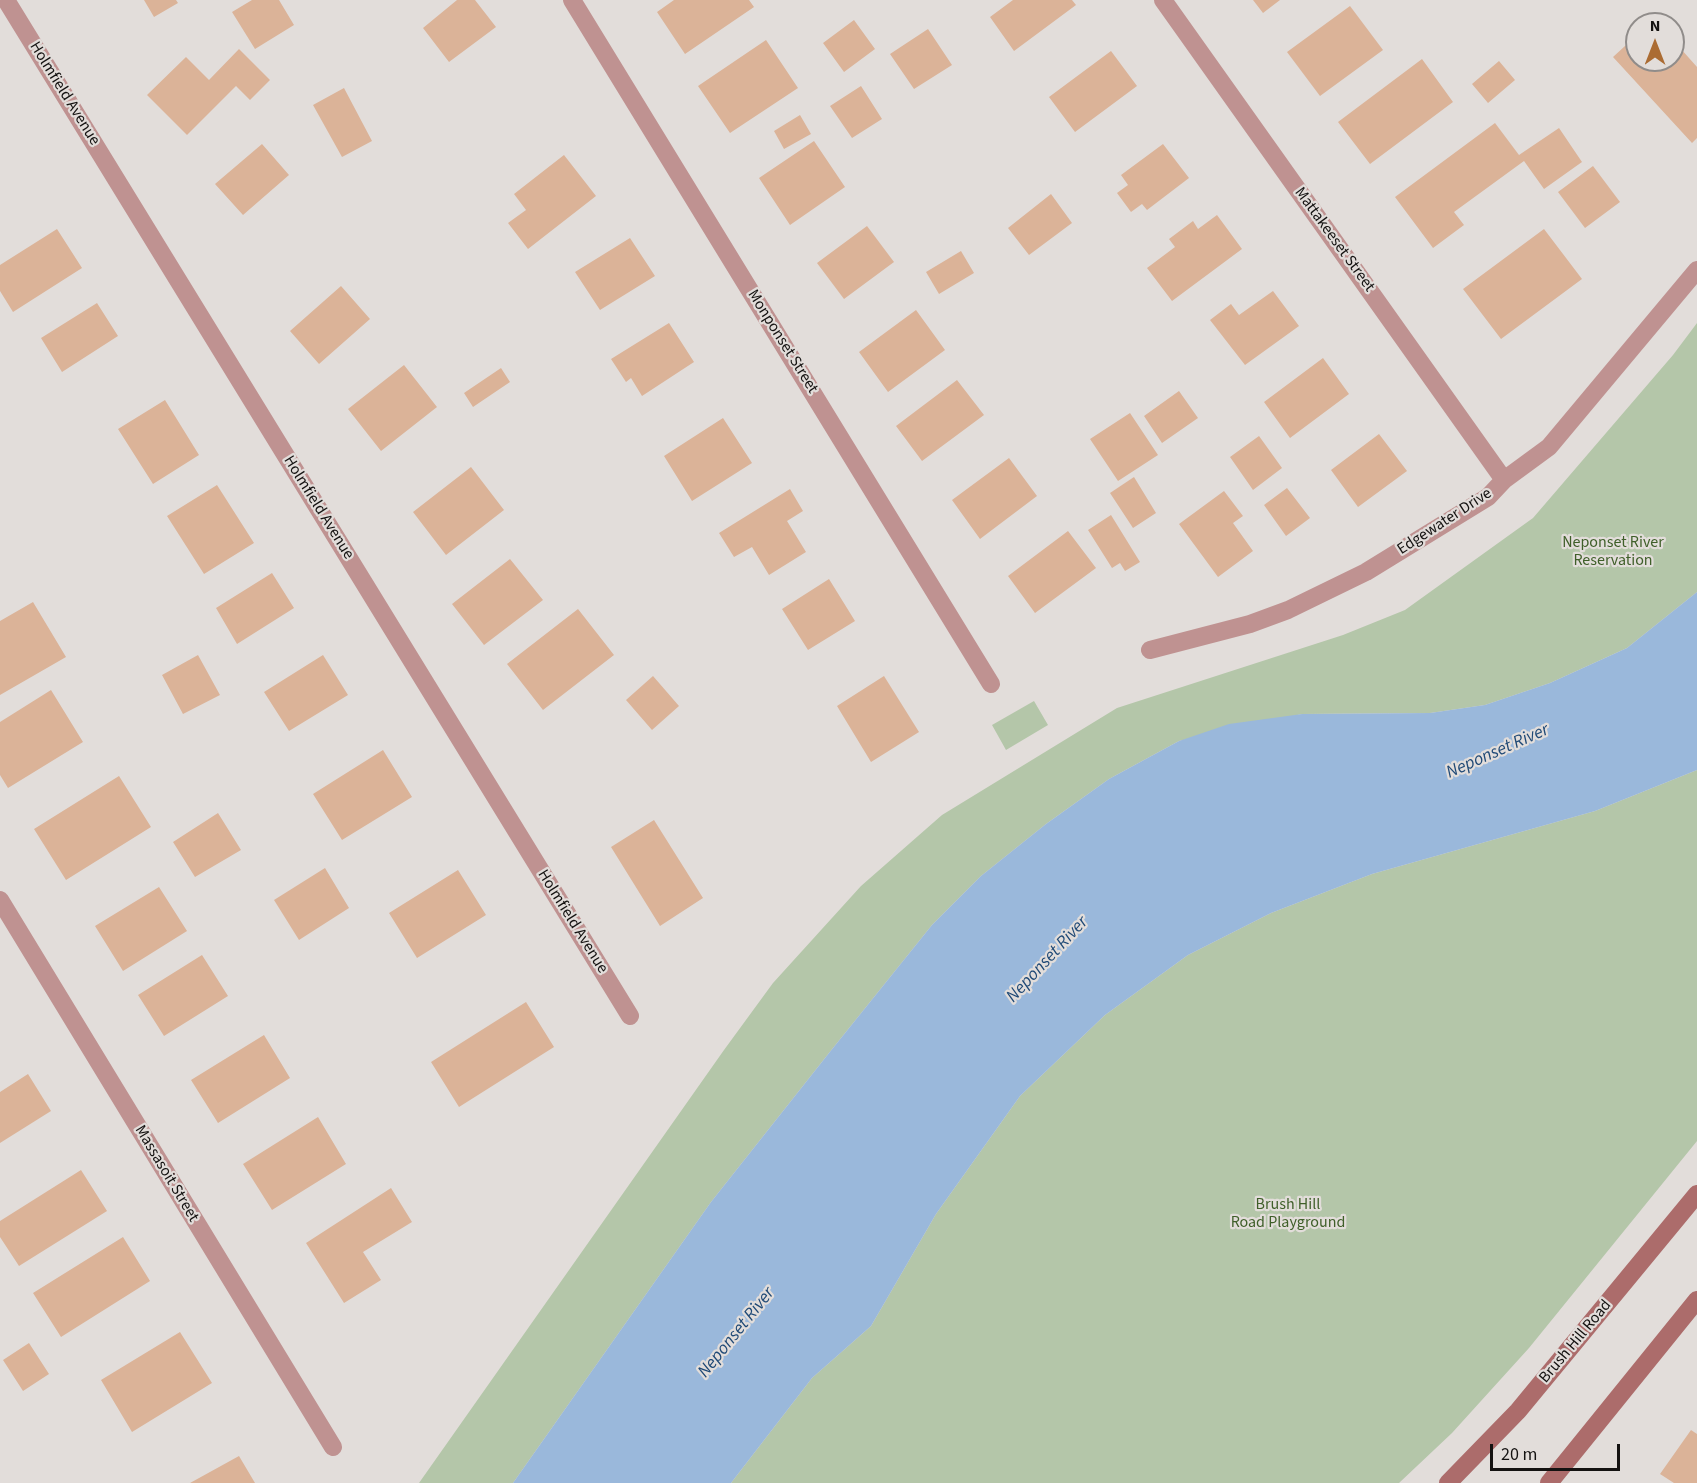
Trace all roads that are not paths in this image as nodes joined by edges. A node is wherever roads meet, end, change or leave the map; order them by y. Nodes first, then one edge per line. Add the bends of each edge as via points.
1 (6, 0) edge
2 (572, 0) edge
3 (1163, 0) edge
4 (1697, 270) edge
5 (1504, 480) junction
6 (1150, 650) dead end
7 (991, 684) dead end
8 (0, 900) edge
9 (630, 1016) dead end
10 (1697, 1194) edge
11 (1697, 1300) edge
12 (333, 1447) dead end
13 (1448, 1483) edge
14 (1549, 1483) edge

1 - 9 street, Holmfield Avenue
2 - 7 street, Monponset Street
3 - 5 street, Mattakeeset Street
4 - 5 street, Edgewater Drive via 1549,447
5 - 6 street, Edgewater Drive via 1488,497 1394,556 1337,586 1250,624
8 - 12 street, Massasoit Street
10 - 13 main road, Brush Hill Road via 1518,1412
11 - 14 main road

